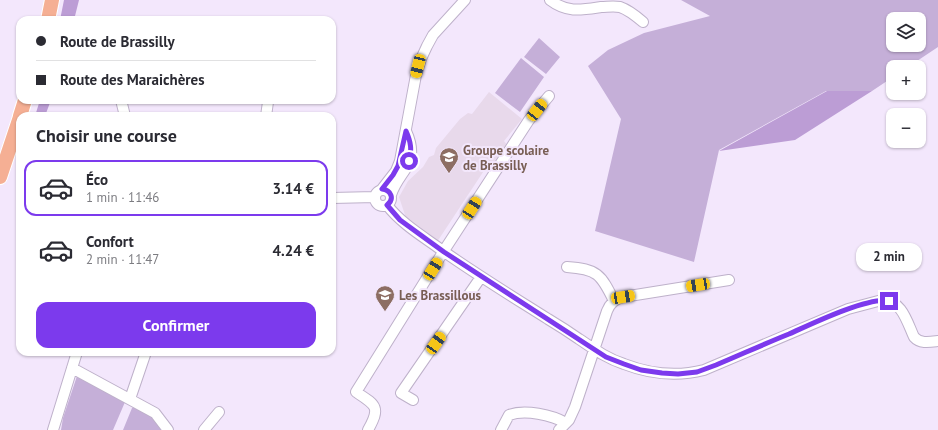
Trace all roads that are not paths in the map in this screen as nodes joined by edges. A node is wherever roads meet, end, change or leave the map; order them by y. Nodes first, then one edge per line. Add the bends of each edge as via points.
1 (52, 0) edge
2 (464, 0) edge
3 (550, 0) edge
4 (49, 16) edge
5 (643, 22) dead end
6 (548, 96) dead end
7 (16, 128) edge
8 (406, 131) junction
9 (0, 177) edge
10 (382, 189) junction
11 (391, 195) junction
12 (375, 197) junction
13 (336, 198) edge
14 (387, 205) junction
15 (444, 252) junction
16 (567, 267) dead end
17 (481, 277) junction
18 (729, 280) dead end
19 (614, 301) junction
20 (938, 341) edge
21 (594, 349) junction
22 (76, 356) edge
23 (145, 356) edge
24 (72, 368) junction
25 (130, 399) junction
26 (413, 400) dead end
27 (220, 412) dead end
28 (563, 427) edge
29 (53, 430) edge
30 (168, 430) edge
31 (204, 430) edge
32 (368, 430) edge
33 (501, 430) edge

1 - 4 highway
2 - 8 street via 434,35 420,59
3 - 5 street via 562,7 575,10 621,7
6 - 15 street via 529,120
7 - 9 highway
8 - 10 street via 398,166
8 - 11 street via 410,139 411,153 407,167 396,181
10 - 11 street
10 - 12 street via 376,192
11 - 14 street via 391,202
12 - 13 street
12 - 14 street via 378,204
14 - 15 street via 400,220
15 - 17 street
15 - 32 street via 356,392 372,402 375,408 376,413
16 - 19 street via 587,270 598,275
17 - 21 street
17 - 26 street via 401,392
18 - 19 street via 623,297
19 - 21 street via 608,307
20 - 21 street via 916,340 900,308 882,300 848,309 697,372 669,374 641,370 610,359
21 - 28 street via 573,414
22 - 24 street
23 - 25 street
24 - 25 street
24 - 29 street
25 - 30 street via 155,413
27 - 31 street
28 - 33 street via 562,420 550,416 518,413 509,415

